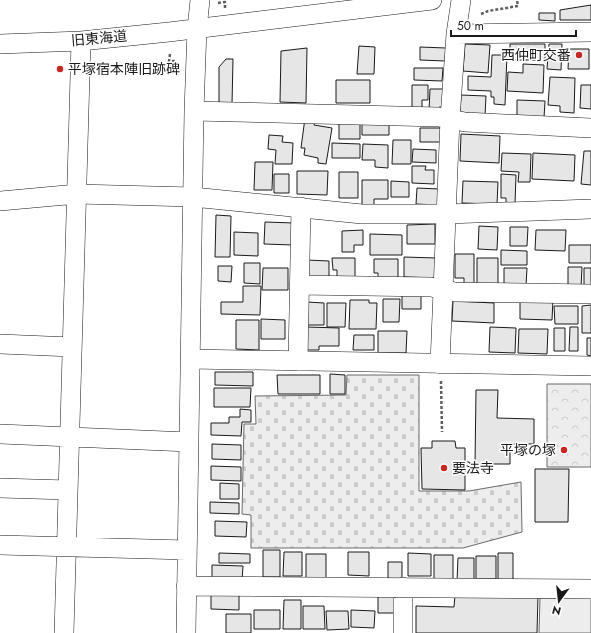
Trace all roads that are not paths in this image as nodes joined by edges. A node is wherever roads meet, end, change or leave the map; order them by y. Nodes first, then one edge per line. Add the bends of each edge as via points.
1 (432, 0) edge
2 (461, 0) edge
3 (209, 1) edge
4 (378, 4) edge
5 (197, 29) junction
6 (591, 32) edge
7 (456, 34) junction
8 (81, 40) junction
9 (0, 44) edge
10 (194, 110) junction
11 (450, 119) junction
12 (591, 128) edge
13 (77, 194) junction
14 (193, 197) junction
15 (0, 201) edge
16 (300, 207) junction
17 (591, 209) edge
18 (447, 214) junction
19 (299, 285) junction
20 (444, 290) junction
21 (591, 294) edge
22 (0, 344) edge
23 (72, 347) junction
24 (191, 360) junction
25 (298, 361) junction
26 (440, 364) junction
27 (591, 366) edge
28 (0, 434) edge
29 (70, 438) junction
30 (190, 442) junction
31 (0, 488) edge
32 (68, 490) junction
33 (0, 545) edge
34 (66, 547) junction
35 (187, 550) junction
36 (186, 586) junction
37 (404, 587) junction
38 (591, 589) edge
39 (64, 633) edge
40 (186, 633) edge
41 (402, 633) edge

1 - 4 street, 旧東海道
2 - 7 street
3 - 5 street
4 - 5 street, 旧東海道
5 - 8 street, 旧東海道
5 - 10 street
6 - 7 street
7 - 11 street
8 - 9 street, 旧東海道
8 - 13 street
10 - 11 street
10 - 14 street
11 - 12 street via 465,122
11 - 18 street
13 - 14 street
13 - 15 street
13 - 23 street
14 - 16 street
14 - 24 street
16 - 18 street via 362,214
16 - 19 street
17 - 18 street
18 - 20 street
19 - 20 street via 431,287
19 - 25 street
20 - 21 street
20 - 26 street
22 - 23 street
23 - 29 street
24 - 25 street
24 - 30 street
25 - 26 street
26 - 27 street
28 - 29 street
29 - 30 street
29 - 32 street
30 - 35 street
31 - 32 street
32 - 34 street
33 - 34 street
34 - 35 street
34 - 39 street
35 - 36 street
36 - 37 street
36 - 40 street
37 - 38 street
37 - 41 street

